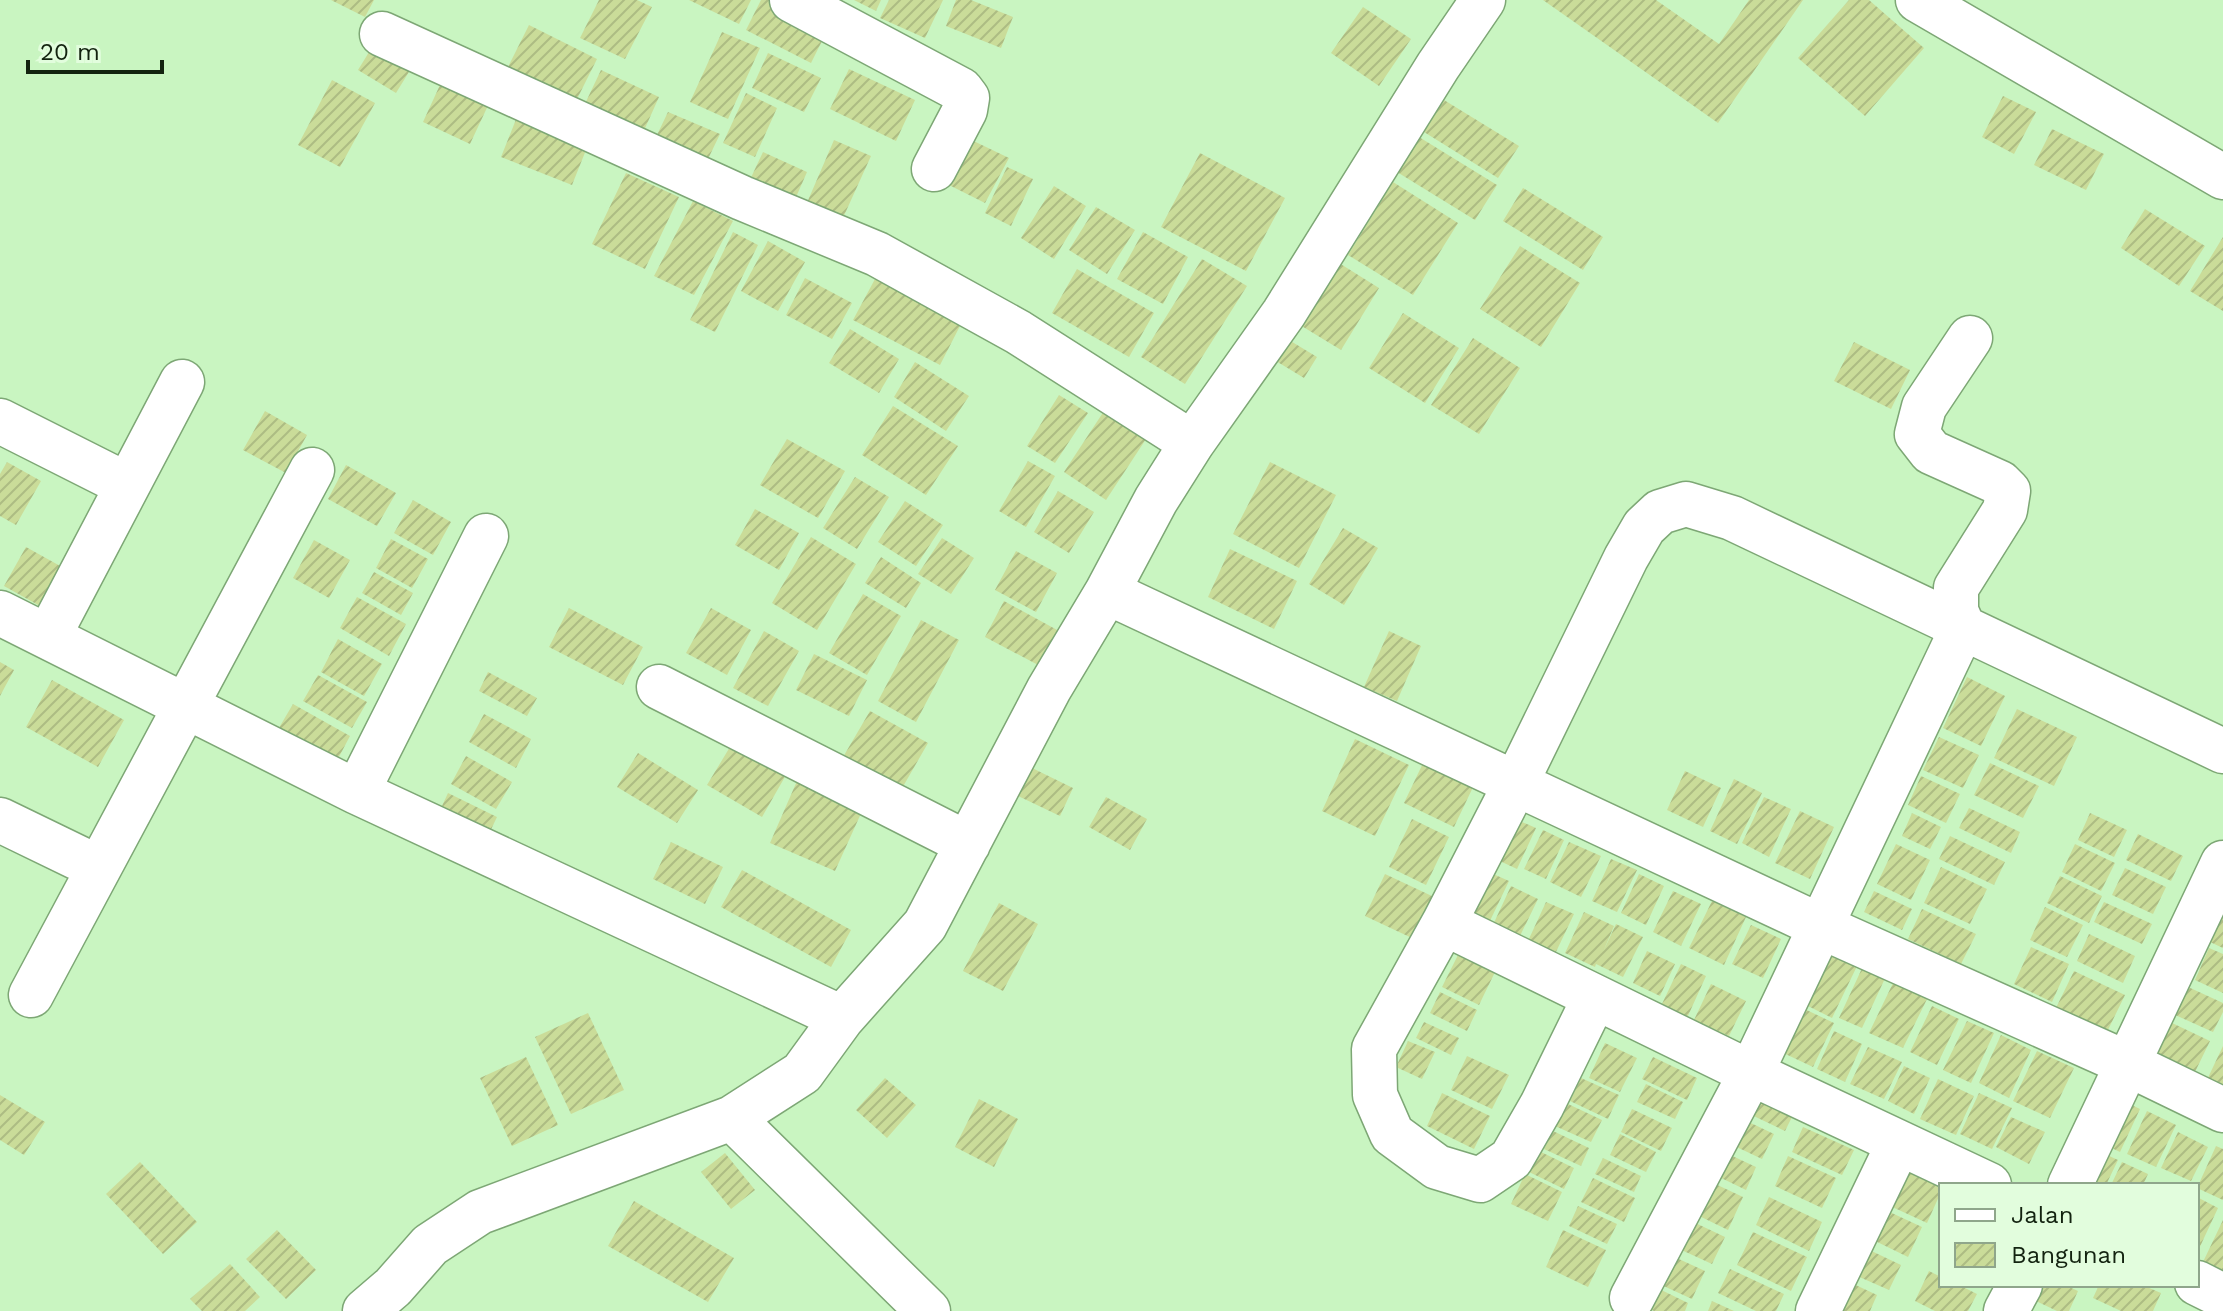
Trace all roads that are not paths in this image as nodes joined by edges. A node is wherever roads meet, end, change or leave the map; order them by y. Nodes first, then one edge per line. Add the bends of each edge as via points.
1 (792, 0) edge
2 (1483, 0) edge
3 (1918, 0) edge
4 (382, 34) dead end
5 (934, 169) dead end
6 (2223, 177) edge
7 (1970, 338) dead end
8 (182, 382) dead end
9 (0, 421) edge
10 (1192, 443) junction
11 (312, 470) dead end
12 (127, 485) junction
13 (486, 536) dead end
14 (1107, 592) junction
15 (0, 613) edge
16 (1963, 627) junction
17 (48, 637) junction
18 (659, 687) dead end
19 (185, 706) junction
20 (2223, 751) edge
21 (1516, 783) junction
22 (357, 792) junction
23 (0, 820) edge
24 (968, 844) junction
25 (2223, 863) edge
26 (99, 868) junction
27 (1444, 923) junction
28 (1820, 926) junction
29 (31, 995) dead end
30 (1595, 997) junction
31 (842, 1018) junction
32 (2126, 1063) junction
33 (1751, 1073) junction
34 (2223, 1110) edge
35 (732, 1118) junction
36 (1899, 1143) junction
37 (1985, 1183) edge
38 (2071, 1183) edge
39 (2199, 1284) edge
40 (2019, 1287) edge
41 (2223, 1296) edge
42 (1632, 1298) dead end
43 (385, 1303) edge
44 (928, 1311) edge
45 (1818, 1311) edge
46 (2006, 1311) edge

1 - 5 street via 961,90 967,98 965,110
2 - 10 street via 1284,313
3 - 6 street
4 - 10 street via 877,254 1018,332
7 - 16 street via 1924,407 1917,434 1931,452 2008,491 2005,510 1956,588 1956,611
8 - 12 street
9 - 12 street
10 - 14 street
11 - 19 street
12 - 17 street
13 - 22 street
14 - 21 street
14 - 24 street
15 - 17 street
16 - 20 street
16 - 21 street via 1732,518 1686,504 1660,512 1626,558
16 - 28 street
17 - 19 street
18 - 24 street
19 - 22 street
19 - 26 street
21 - 27 street
21 - 28 street
22 - 31 street
23 - 26 street
24 - 31 street via 925,925
25 - 32 street
26 - 29 street
27 - 30 street
27 - 30 street via 1374,1049 1375,1095 1392,1134 1437,1167 1480,1180 1511,1159
28 - 32 street
28 - 33 street
30 - 33 street
31 - 35 street via 802,1073
32 - 34 street
32 - 38 street
33 - 36 street
33 - 42 street
35 - 43 street via 480,1212 430,1245
35 - 44 street
36 - 37 street
36 - 45 street
39 - 41 street
40 - 46 street

